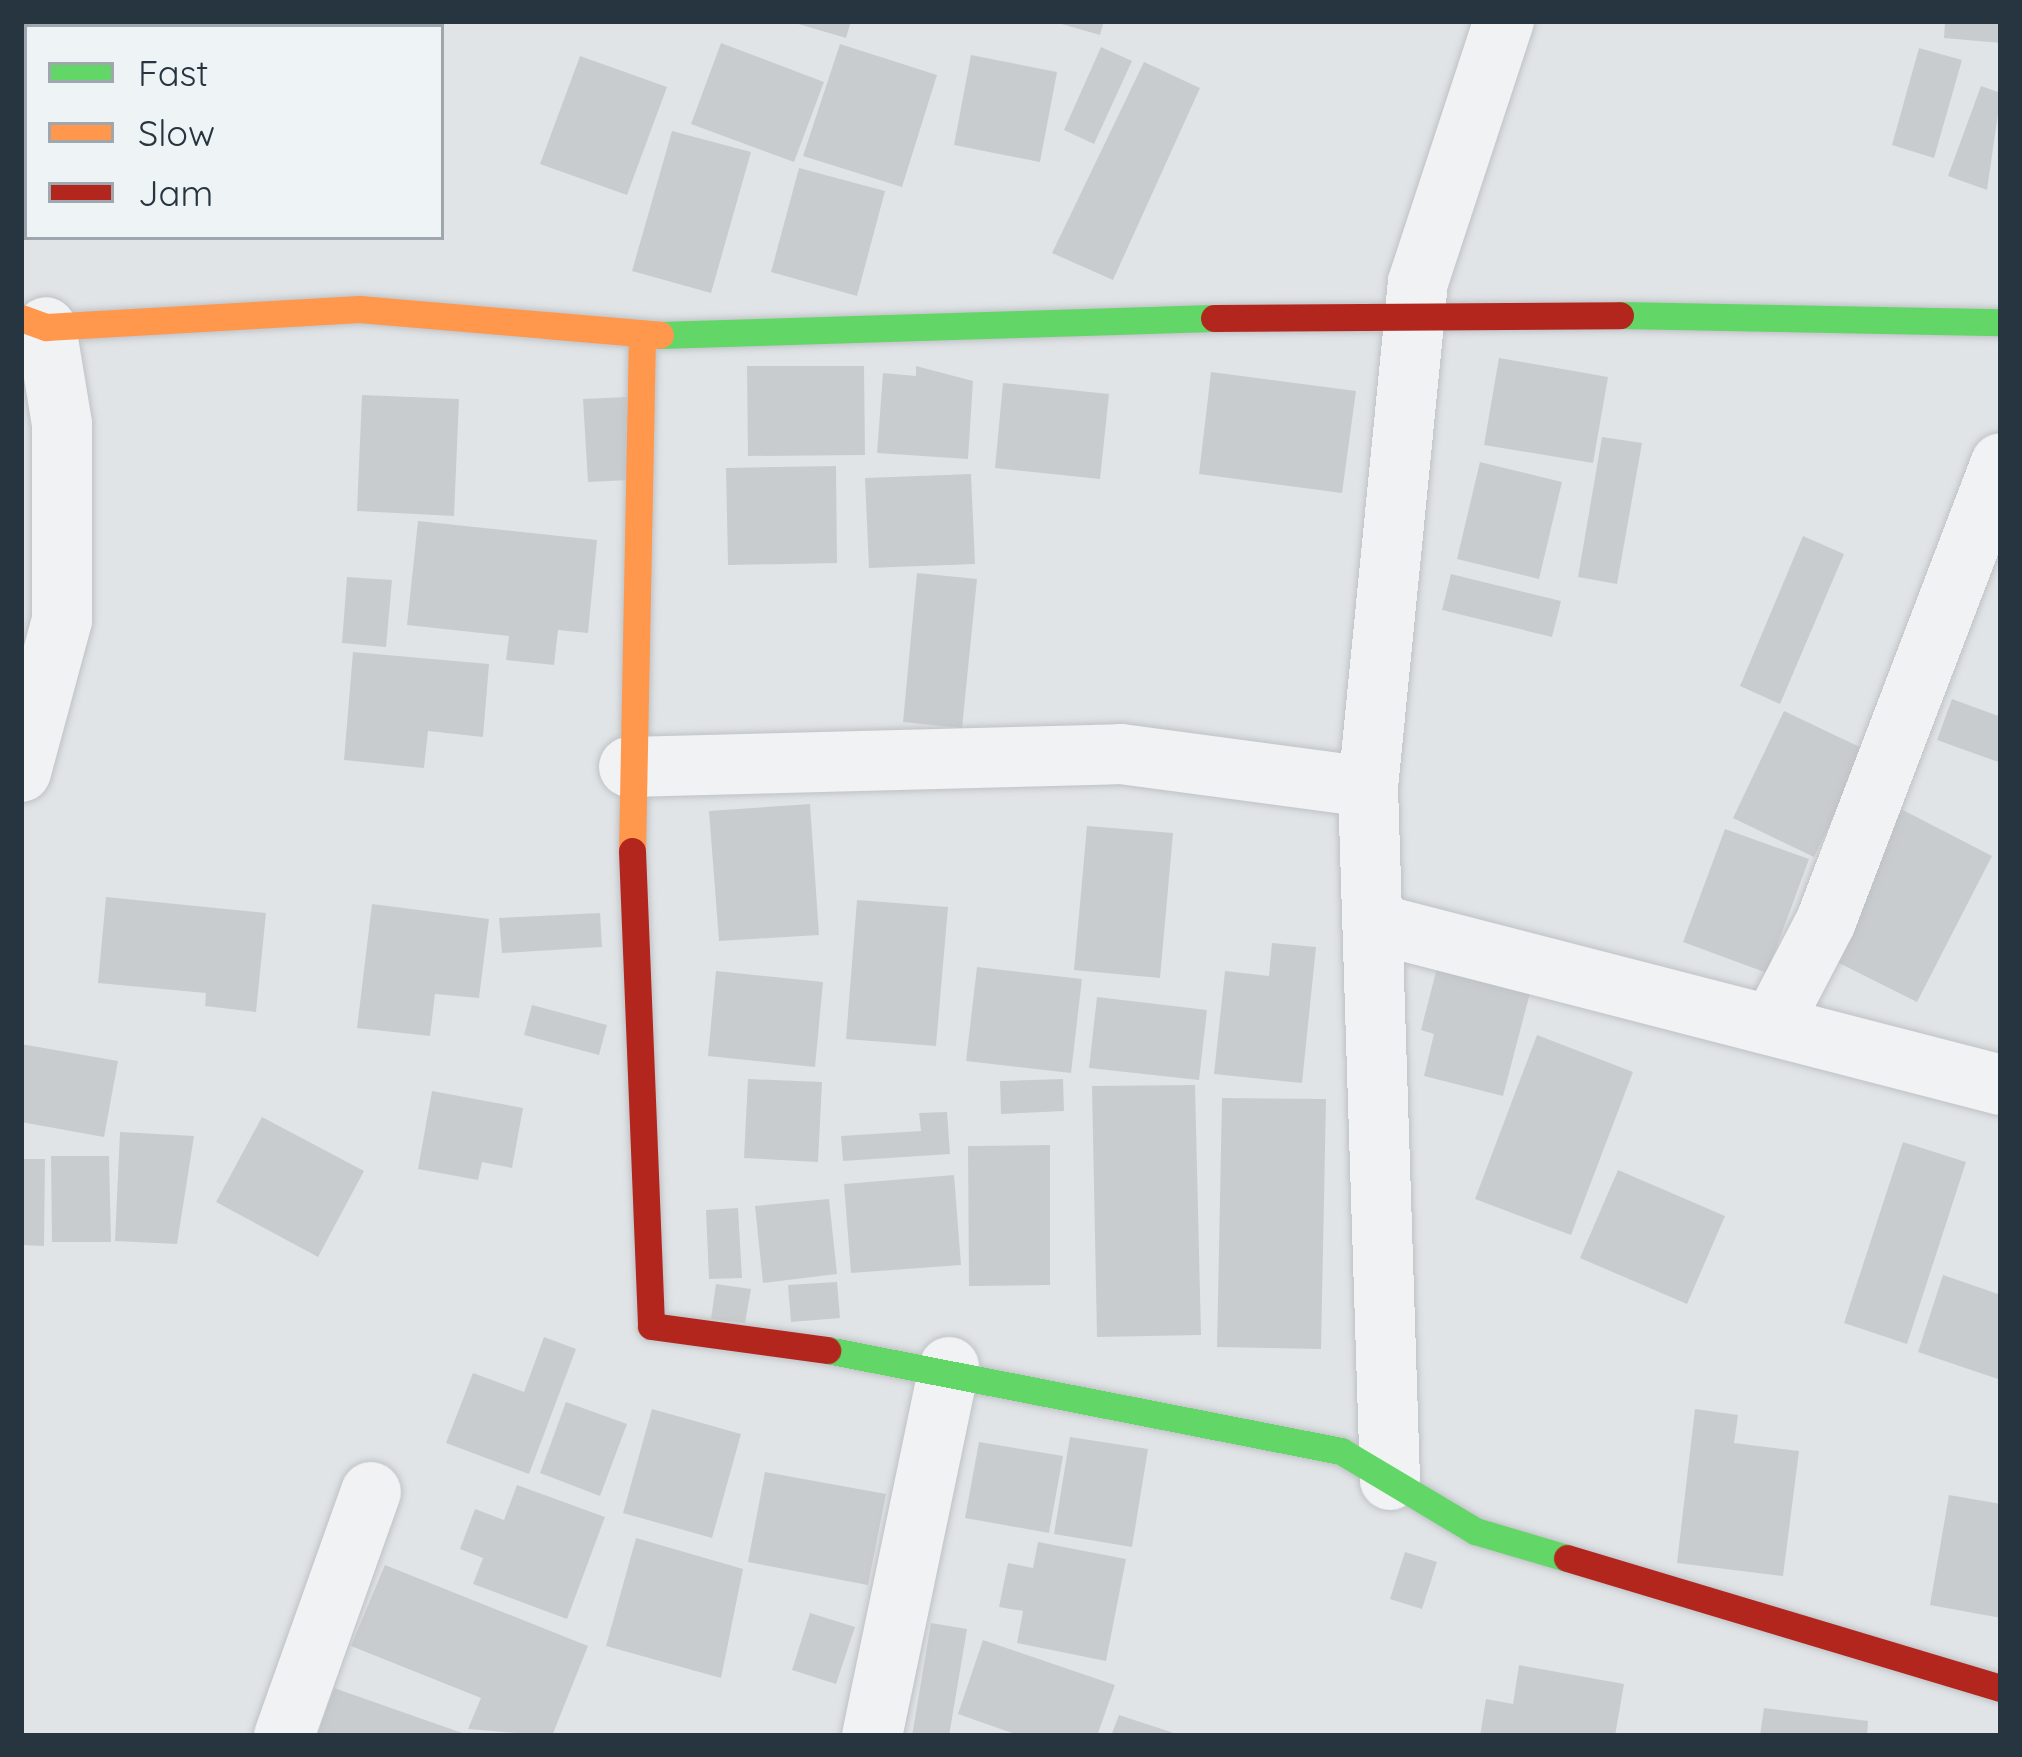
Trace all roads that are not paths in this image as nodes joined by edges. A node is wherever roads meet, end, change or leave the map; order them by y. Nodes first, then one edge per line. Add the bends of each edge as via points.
1 (1504, 21) edge
2 (1416, 312) junction
3 (34, 322) edge
4 (2001, 322) edge
5 (642, 336) junction
6 (2001, 463) edge
7 (629, 767) junction
8 (21, 772) edge
9 (1368, 787) junction
10 (1377, 924) junction
11 (1774, 1021) junction
12 (2001, 1085) edge
13 (949, 1367) junction
14 (1366, 1465) junction
15 (371, 1492) dead end
16 (2001, 1688) edge
17 (284, 1736) edge
18 (872, 1736) edge

1 - 2 street
2 - 4 street
2 - 5 street
2 - 9 street
3 - 5 street via 311,308
3 - 8 street via 62,424 62,620
5 - 7 street
6 - 11 street via 1826,921
7 - 9 street via 1121,754
7 - 13 street via 651,1326
9 - 10 street
10 - 11 street
10 - 14 street via 1388,1407
11 - 12 street
13 - 14 street
13 - 18 street
14 - 16 street via 1475,1531
15 - 17 street

